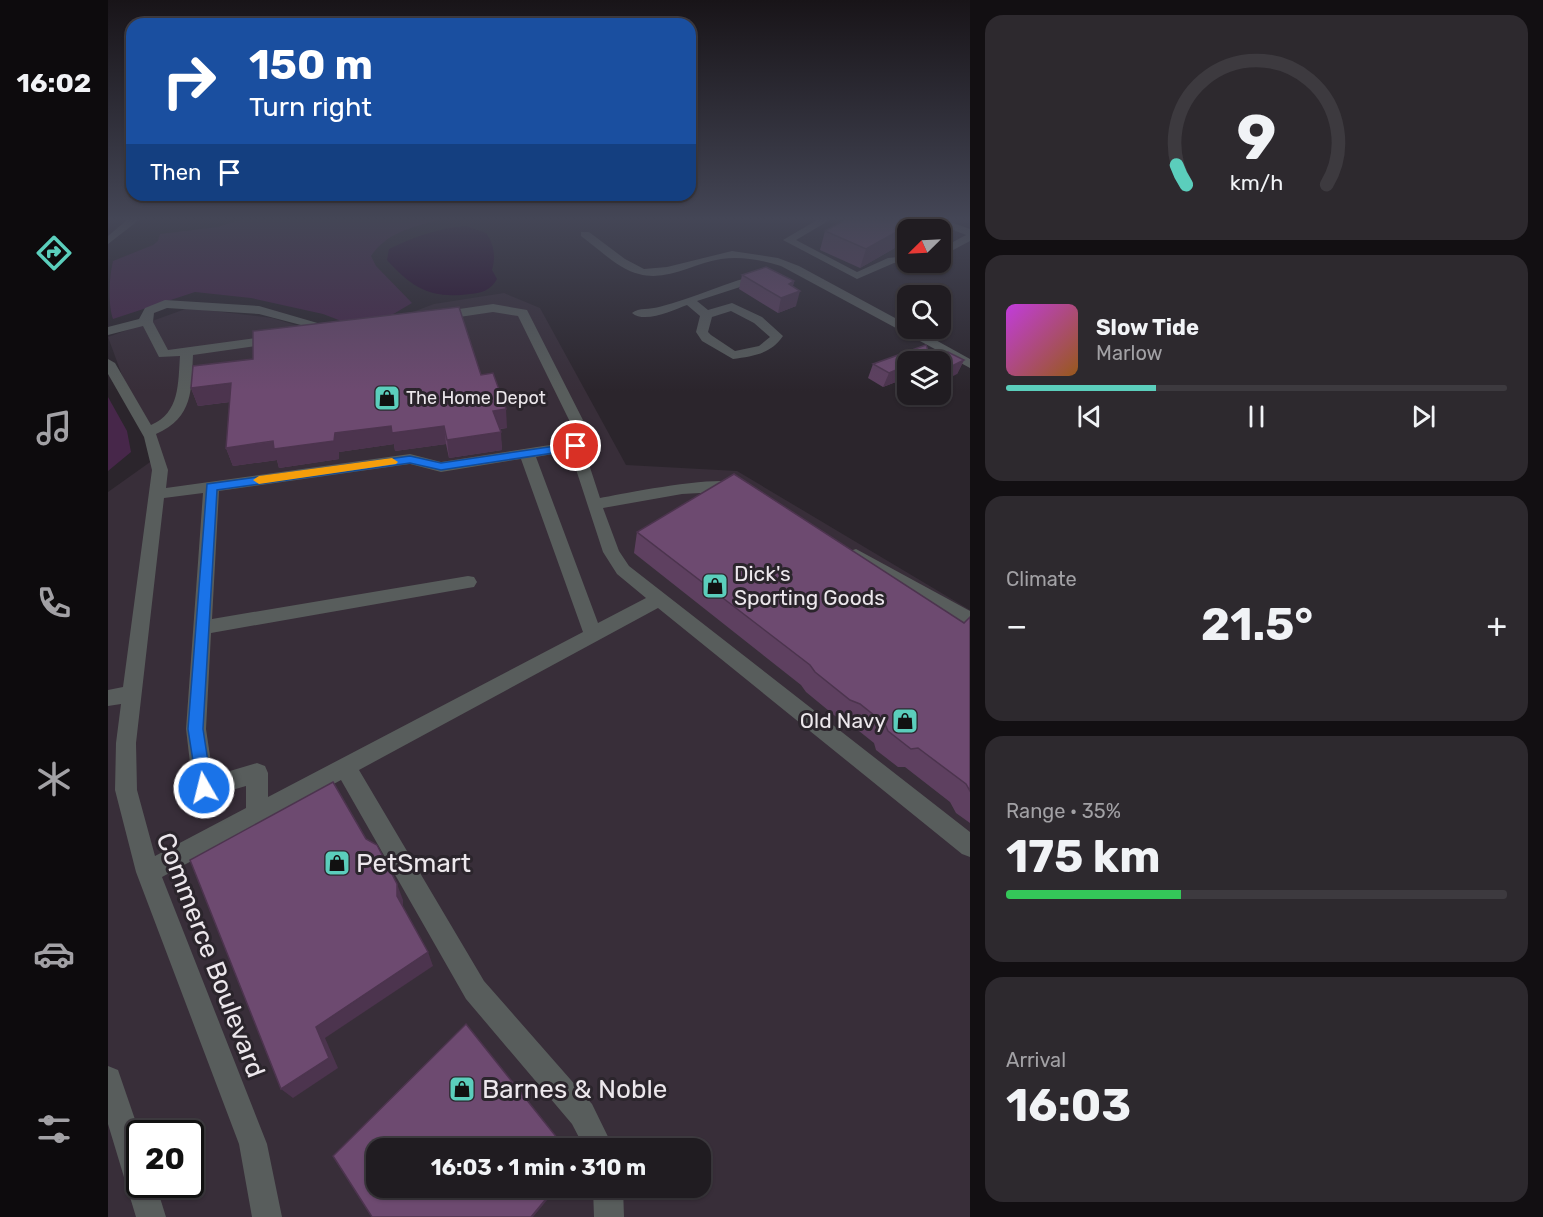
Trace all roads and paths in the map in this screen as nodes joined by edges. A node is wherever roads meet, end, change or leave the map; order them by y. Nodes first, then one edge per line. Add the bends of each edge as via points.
1 (760, 277) edge
2 (811, 277) edge
3 (689, 300) junction
4 (638, 313) dead end
5 (706, 315) junction
6 (427, 318) edge
7 (147, 321) junction
8 (108, 331) edge
9 (187, 352) junction
10 (108, 363) edge
11 (970, 364) edge
12 (148, 432) junction
13 (576, 446) junction
14 (527, 454) junction
15 (211, 487) junction
16 (158, 494) junction
17 (755, 498) edge
18 (594, 504) junction
19 (836, 544) edge
20 (468, 582) dead end
21 (658, 600) junction
22 (970, 619) edge
23 (201, 628) junction
24 (592, 635) junction
25 (133, 693) junction
26 (108, 698) edge
27 (345, 767) junction
28 (257, 814) junction
29 (970, 846) edge
30 (148, 872) junction
31 (108, 1080) edge
32 (126, 1136) edge
33 (594, 1138) edge
34 (145, 1198) edge
35 (608, 1198) edge
36 (151, 1217) edge
37 (267, 1217) edge
38 (609, 1217) edge

1 - 3 street
2 - 11 street
3 - 4 street
3 - 5 street
5 - 5 street via 702,332 706,338 733,355 772,345 777,336 758,320 732,307
6 - 13 street via 493,308 523,313 579,426
7 - 8 street
7 - 9 street via 165,354
7 - 9 street via 149,311 156,307 189,305 259,310 344,330
9 - 12 street via 182,403 175,418
10 - 12 street, Commerce Boulevard
12 - 16 street, Commerce Boulevard via 158,455
13 - 14 street
13 - 18 street
14 - 15 street via 441,467 410,459
14 - 24 street
15 - 16 street
15 - 23 street
16 - 25 street, Commerce Boulevard
17 - 18 street via 735,486 682,489
18 - 21 street via 614,559
19 - 22 street
20 - 23 street
21 - 24 street
21 - 29 street
23 - 28 street via 196,729 204,788 257,773
24 - 27 street
25 - 26 street
25 - 30 street, Commerce Boulevard via 126,743 126,790
27 - 28 street
27 - 33 street via 475,990 582,1114
28 - 30 street
30 - 37 street, Commerce Boulevard via 253,1144
31 - 32 street
34 - 36 street
35 - 38 street

